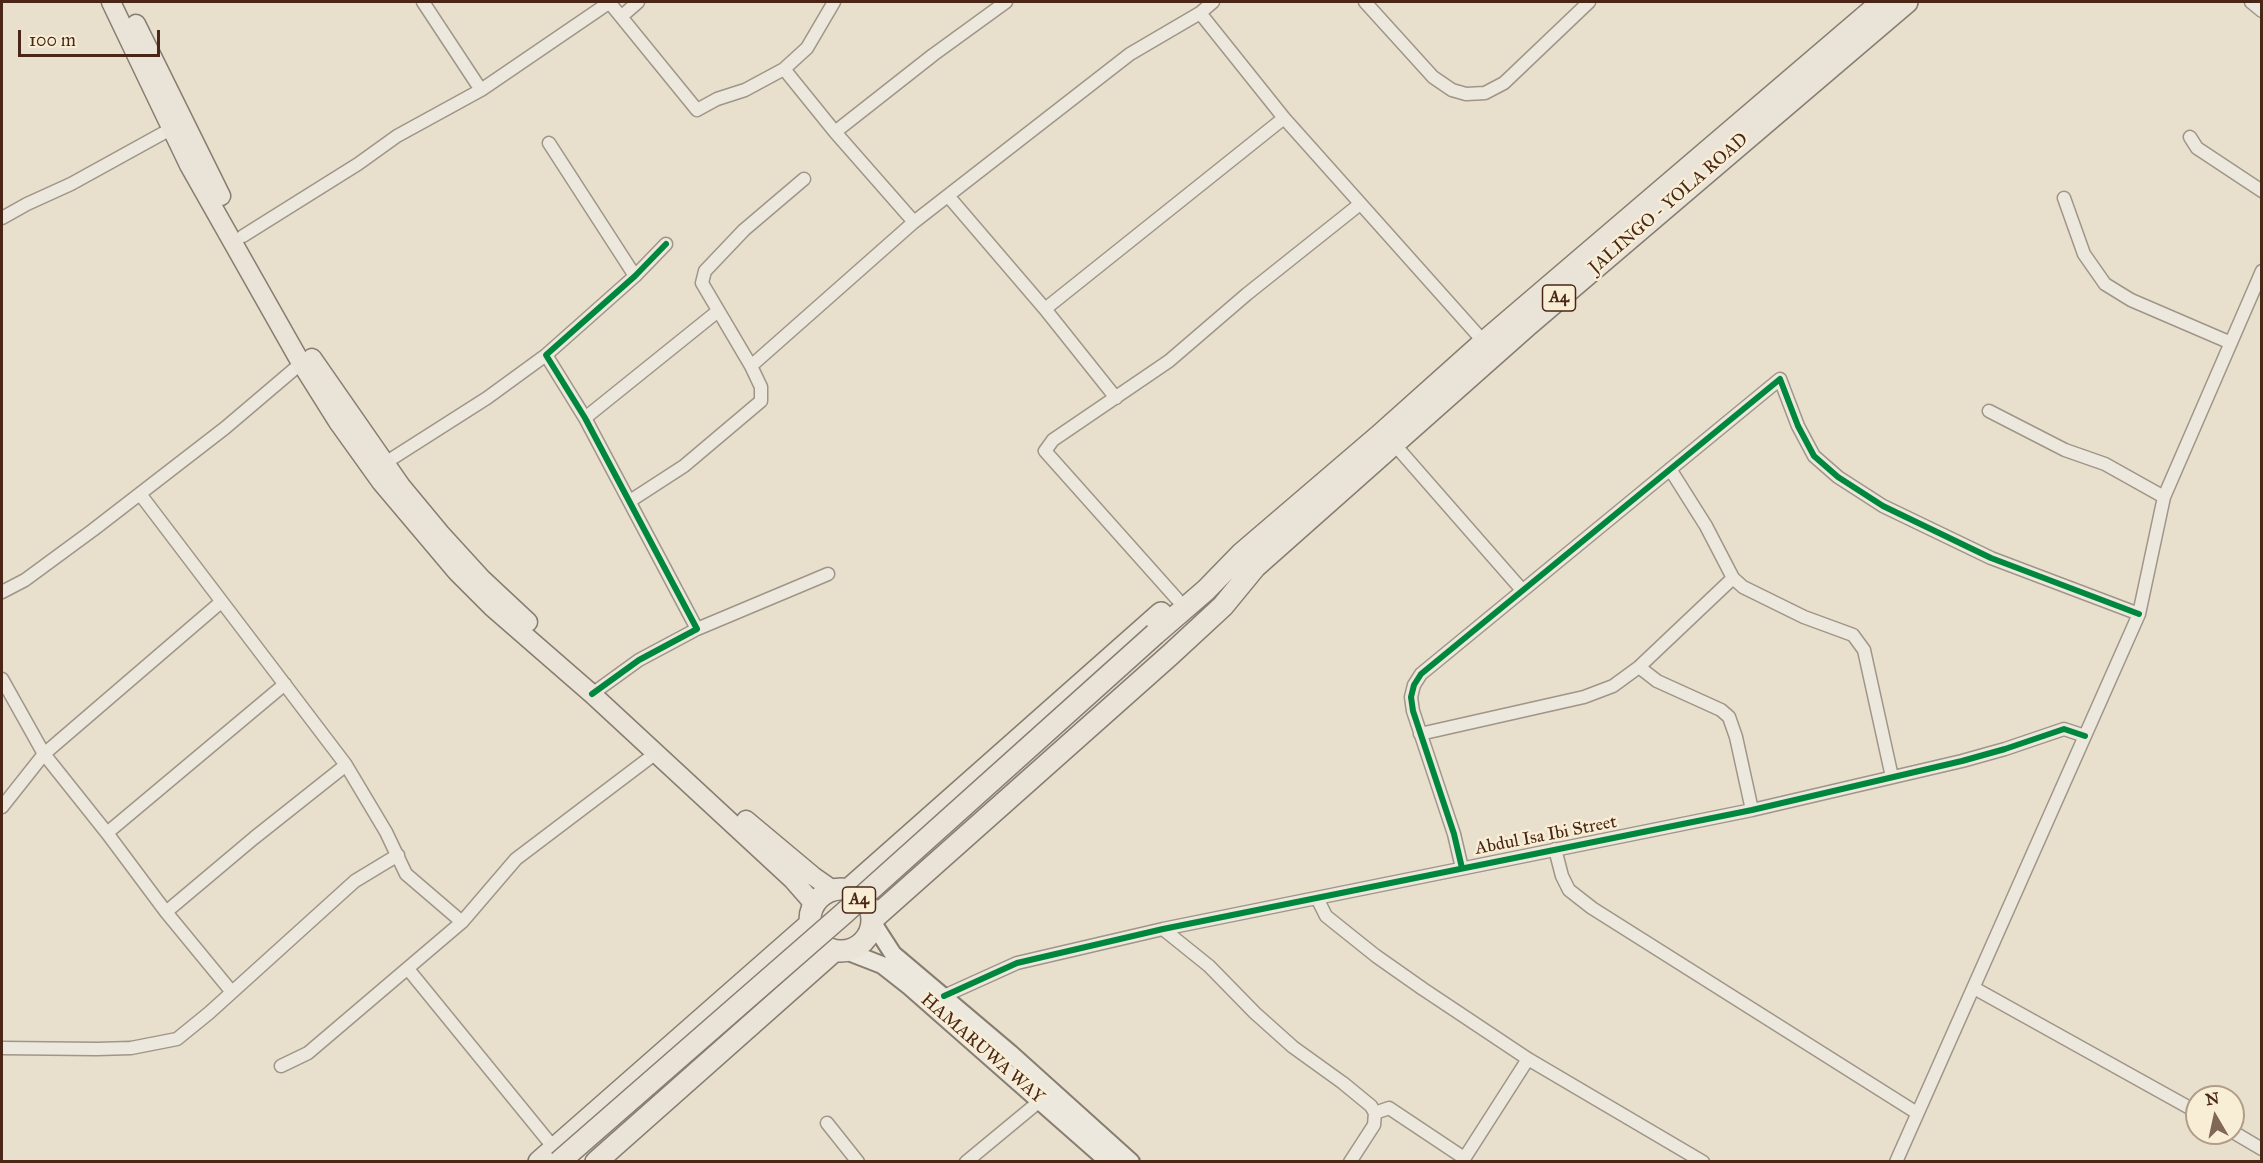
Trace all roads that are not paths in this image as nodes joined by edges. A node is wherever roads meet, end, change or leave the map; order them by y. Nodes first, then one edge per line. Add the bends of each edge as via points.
1 (111, 2) edge
2 (124, 2) edge
3 (423, 2) edge
4 (609, 2) edge
5 (638, 2) edge
6 (834, 2) edge
7 (1006, 2) edge
8 (1213, 2) edge
9 (1365, 2) edge
10 (1589, 2) edge
11 (1882, 2) edge
12 (1907, 2) edge
13 (2251, 2) edge
14 (2262, 10) edge
15 (1200, 12) junction
16 (622, 16) junction
17 (784, 69) junction
18 (481, 90) junction
19 (1284, 118) junction
20 (178, 125) junction
21 (835, 132) junction
22 (2190, 137) dead end
23 (549, 143) dead end
24 (804, 179) dead end
25 (2262, 191) edge
26 (949, 197) junction
27 (2064, 198) dead end
28 (1360, 204) junction
29 (2, 218) edge
30 (914, 222) junction
31 (243, 236) junction
32 (666, 244) dead end
33 (2262, 271) edge
34 (635, 276) junction
35 (1045, 309) junction
36 (718, 311) junction
37 (1484, 342) junction
38 (2231, 343) junction
39 (546, 355) junction
40 (306, 360) junction
41 (751, 366) junction
42 (1116, 398) junction
43 (1989, 411) dead end
44 (585, 418) junction
45 (1395, 445) junction
46 (385, 463) junction
47 (1670, 469) junction
48 (140, 494) junction
49 (2164, 497) junction
50 (630, 501) junction
51 (1248, 560) junction
52 (828, 574) dead end
53 (1733, 578) junction
54 (1522, 590) junction
55 (2, 592) edge
56 (1177, 599) junction
57 (221, 602) junction
58 (2139, 614) junction
59 (697, 629) junction
60 (1160, 639) junction
61 (1639, 668) junction
62 (2, 679) edge
63 (285, 684) junction
64 (597, 690) junction
65 (1420, 734) junction
66 (2085, 736) junction
67 (656, 753) junction
68 (45, 754) junction
69 (346, 765) junction
70 (1892, 777) junction
71 (2, 807) edge
72 (1752, 810) junction
73 (107, 833) junction
74 (1555, 849) junction
75 (398, 855) junction
76 (1462, 868) junction
77 (840, 890) junction
78 (1317, 898) junction
79 (166, 912) junction
80 (812, 914) junction
81 (873, 921) junction
82 (462, 922) junction
83 (1163, 929) junction
84 (840, 951) junction
85 (408, 969) junction
86 (1974, 987) junction
87 (231, 991) junction
88 (944, 996) junction
89 (2, 1048) edge
90 (1528, 1059) junction
91 (281, 1066) dead end
92 (1041, 1100) junction
93 (2185, 1105) edge
94 (1374, 1113) junction
95 (1917, 1113) junction
96 (827, 1123) dead end
97 (2245, 1139) edge
98 (2262, 1149) edge
99 (551, 1157) edge
100 (1463, 1160) edge
101 (578, 1161) edge
102 (596, 1161) edge
103 (858, 1161) edge
104 (966, 1161) edge
105 (1109, 1161) edge
106 (1131, 1161) edge
107 (1350, 1161) edge
108 (1703, 1161) edge
109 (1896, 1161) edge

1 - 20 main road
2 - 20 main road
3 - 18 street
4 - 16 street
4 - 18 street
5 - 16 street
6 - 17 street via 807,48
7 - 21 street
8 - 15 street
9 - 10 street via 1433,77 1466,94 1485,93 1504,83
11 - 37 highway, A4
12 - 45 highway, JALINGO - YOLA ROAD / A4 via 1537,318
13 - 14 street
15 - 19 street
15 - 26 street via 1130,54
16 - 17 street via 697,110
17 - 21 street
18 - 31 street via 397,136
19 - 28 street
19 - 35 street
20 - 29 street
20 - 31 main road
20 - 40 main road
21 - 30 street
22 - 25 street via 2197,148
23 - 34 street
24 - 36 street via 744,230 705,271 702,283
26 - 30 street
26 - 35 street
27 - 38 street via 2084,254 2105,284 2131,300
28 - 37 street
28 - 42 street via 1169,361
30 - 41 street
31 - 40 main road
32 - 34 street
33 - 38 street
34 - 39 street
35 - 42 street
36 - 41 street
36 - 44 street
37 - 51 highway, A4
38 - 49 street
39 - 44 street
39 - 46 street
40 - 46 main road
40 - 48 street
40 - 64 main road via 338,422 441,555 492,607
41 - 50 street via 760,387 761,402 684,465
42 - 56 street via 1053,440 1045,451
43 - 49 street via 2065,450 2104,464
44 - 50 street
45 - 51 highway, JALINGO - YOLA ROAD / A4
45 - 54 street
46 - 64 main road via 482,579
47 - 53 street
47 - 54 street
47 - 58 street via 1780,379 1797,426 1814,456 1882,506 1991,558
48 - 55 street via 26,580
48 - 57 street
49 - 58 street
50 - 59 street
51 - 56 highway, A4 via 1216,568
51 - 60 highway, A4
51 - 81 highway, JALINGO - YOLA ROAD / A4 via 1223,606
52 - 59 street
53 - 61 street
53 - 70 street via 1794,612 1853,635 1864,650
54 - 65 street via 1421,674 1411,697
56 - 77 highway, A4
57 - 63 street
57 - 68 street
58 - 66 street
59 - 64 street via 639,660
60 - 99 highway, A4, bridge via 842,915
60 - 101 highway, A4
61 - 65 street via 1613,686 1584,698
61 - 72 street via 1729,717
62 - 68 street
63 - 69 street
63 - 73 street
64 - 67 main road
64 - 77 main road via 753,826
65 - 76 street
66 - 70 street, Abdul Isa Ibi Street via 2064,729 2005,749
66 - 86 street
67 - 80 main road via 793,880
67 - 82 street via 516,859
68 - 71 street
68 - 73 street
69 - 75 street
69 - 79 street
70 - 72 street, Abdul Isa Ibi Street
72 - 74 street, Abdul Isa Ibi Street
73 - 79 street
74 - 76 street, Abdul Isa Ibi Street
74 - 95 street via 1569,890 1592,908
75 - 82 street via 406,874
75 - 87 street via 355,881
76 - 78 street, Abdul Isa Ibi Street
77 - 80 highway, A4 via 822,895
77 - 81 highway, A4 via 864,899
78 - 83 street, Abdul Isa Ibi Street
78 - 90 street via 1326,916 1376,956
79 - 87 street
80 - 84 highway via 812,933 818,941 825,948
80 - 99 highway, A4
81 - 84 highway, A4 via 859,946
81 - 88 main road via 893,954
82 - 85 street
83 - 88 street, Abdul Isa Ibi Street via 1017,963
83 - 94 street via 1209,966 1293,1047 1343,1083
84 - 92 main road, HAMARUWA WAY via 882,965
84 - 102 highway, A4
85 - 91 street via 308,1053
85 - 99 street
86 - 93 street
86 - 95 street
87 - 89 street via 177,1039 131,1048
88 - 106 main road
90 - 100 street
90 - 108 street
92 - 104 street
92 - 105 main road, HAMARUWA WAY
94 - 100 street via 1389,1108
94 - 107 street via 1374,1125
95 - 109 street
96 - 103 street
97 - 98 street

